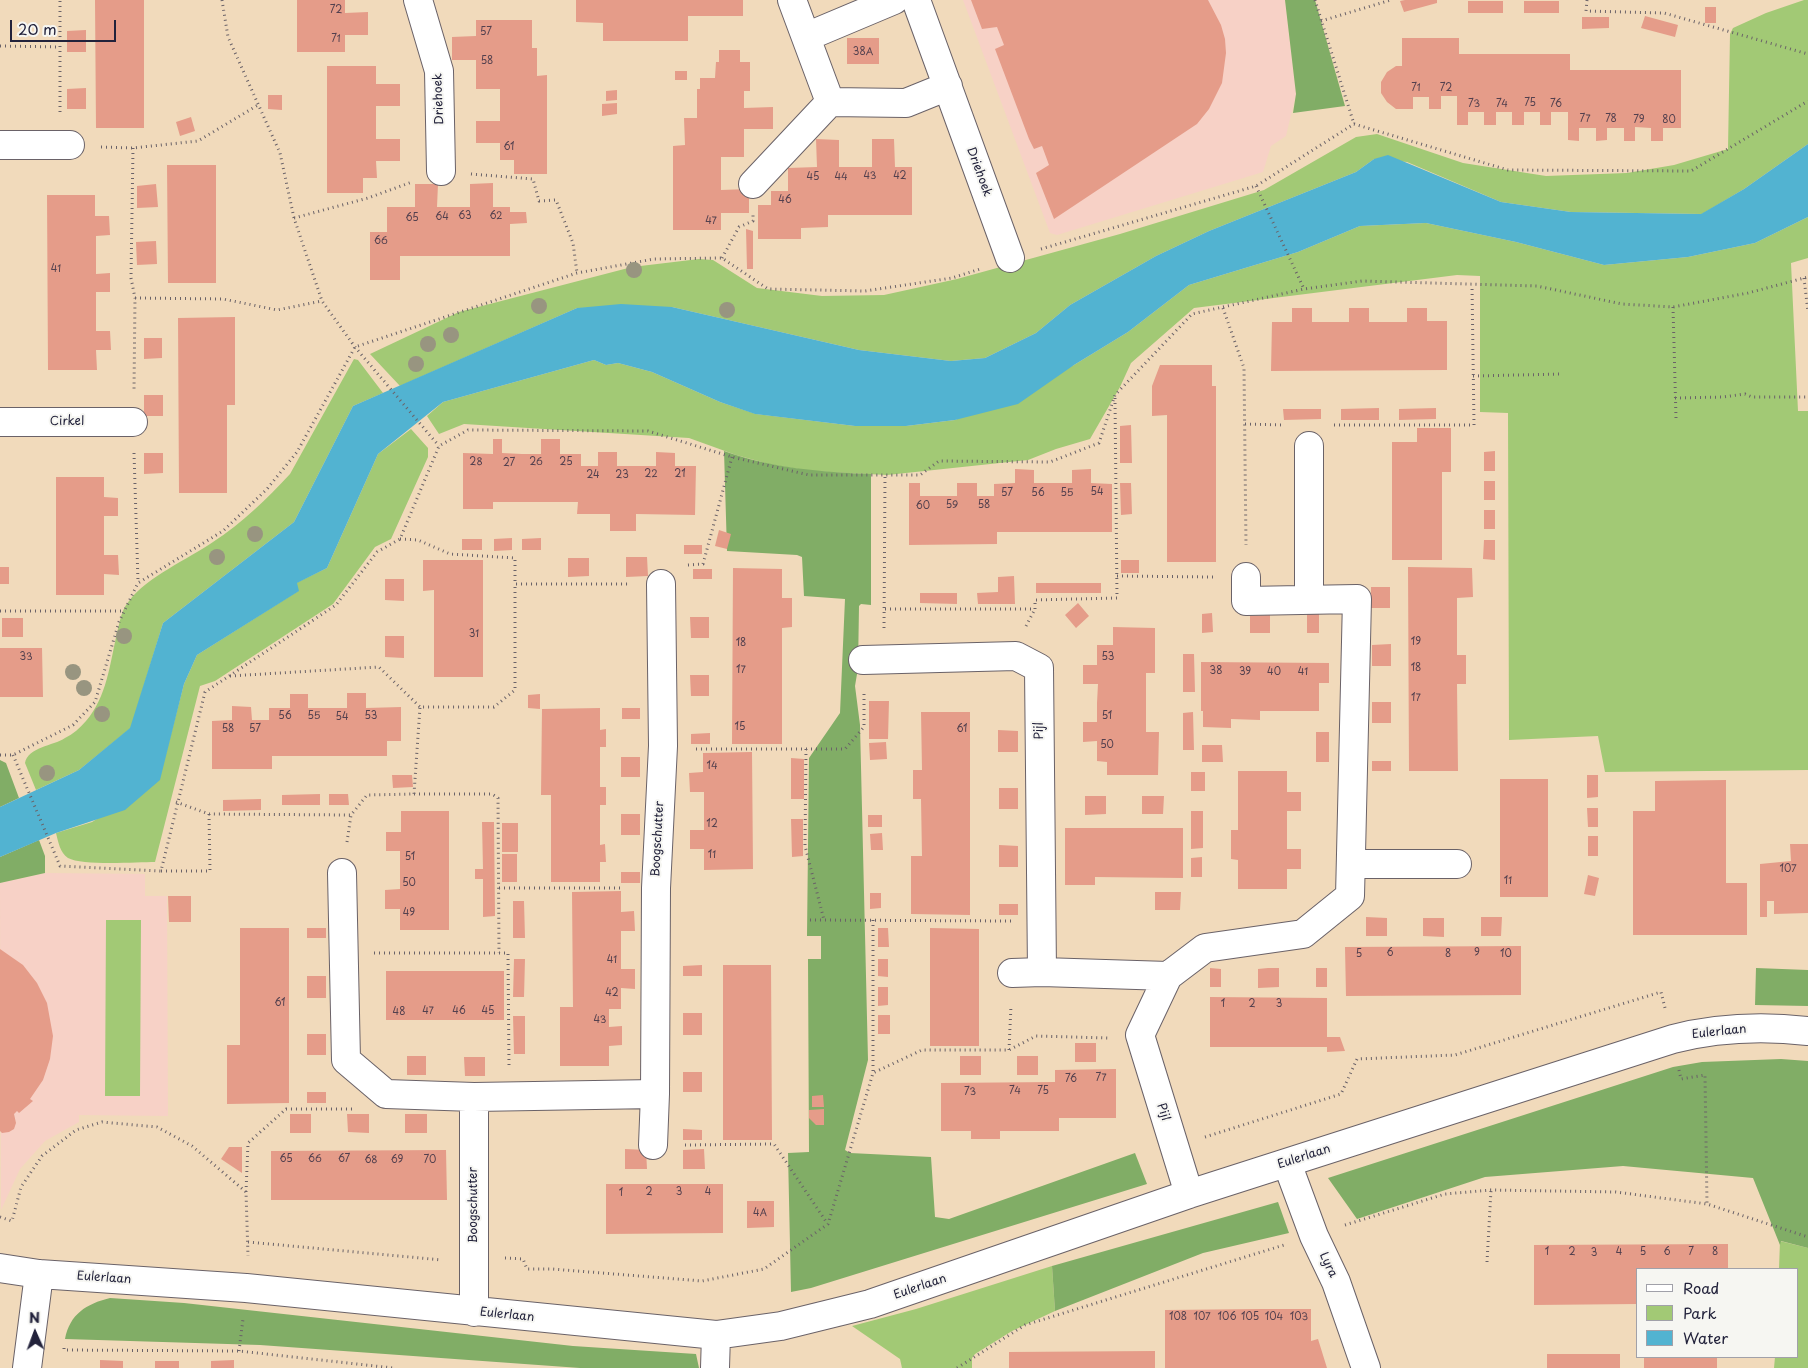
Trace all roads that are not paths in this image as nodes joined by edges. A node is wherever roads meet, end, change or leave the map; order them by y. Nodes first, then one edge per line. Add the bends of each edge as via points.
1 (418, 0) edge
2 (792, 0) edge
3 (894, 0) edge
4 (916, 0) edge
5 (806, 37) junction
6 (948, 86) junction
7 (830, 102) junction
8 (0, 145) edge
9 (65, 145) road end
10 (441, 171) dead end
11 (753, 184) road end
12 (1010, 258) road end
13 (0, 422) edge
14 (133, 422) road end
15 (1309, 446) dead end
16 (1246, 577) road end
17 (661, 584) road end
18 (1309, 600) junction
19 (863, 660) road end
20 (1352, 864) junction
21 (1457, 864) dead end
22 (342, 873) dead end
23 (1042, 972) junction
24 (1012, 973) road end
25 (1168, 976) junction
26 (1808, 1031) edge
27 (655, 1094) junction
28 (474, 1097) junction
29 (653, 1145) road end
30 (1287, 1163) junction
31 (1189, 1194) junction
32 (0, 1268) edge
33 (39, 1274) junction
34 (474, 1312) junction
35 (716, 1335) junction
36 (26, 1368) edge
37 (715, 1368) edge
38 (1366, 1368) edge

1 - 10 street, Driehoek via 439,71
2 - 5 street
3 - 5 street
4 - 6 street, Driehoek
5 - 7 street
6 - 7 street via 906,103
6 - 12 street, Driehoek
7 - 11 street
8 - 9 street
13 - 14 street, Cirkel
15 - 18 street
16 - 18 street via 1246,601
17 - 27 street, Boogschutter via 663,746 656,888
18 - 20 street via 1357,600
19 - 23 street, Pijl via 1016,656 1039,668
20 - 21 street
20 - 25 street via 1350,896 1302,934 1204,948
22 - 28 street via 346,1060 386,1094
23 - 24 street
23 - 25 street
25 - 31 street, Pijl via 1140,1036
26 - 30 street, Eulerlaan via 1778,1027 1700,1032
27 - 28 street
27 - 29 street, Boogschutter
28 - 34 street, Boogschutter
30 - 31 street, Eulerlaan
30 - 38 street, Lyra via 1314,1236 1336,1282
31 - 35 street, Eulerlaan via 870,1304 781,1326
32 - 33 street, Eulerlaan
33 - 34 street, Eulerlaan via 246,1288
33 - 36 street
34 - 35 street, Eulerlaan
35 - 37 street

